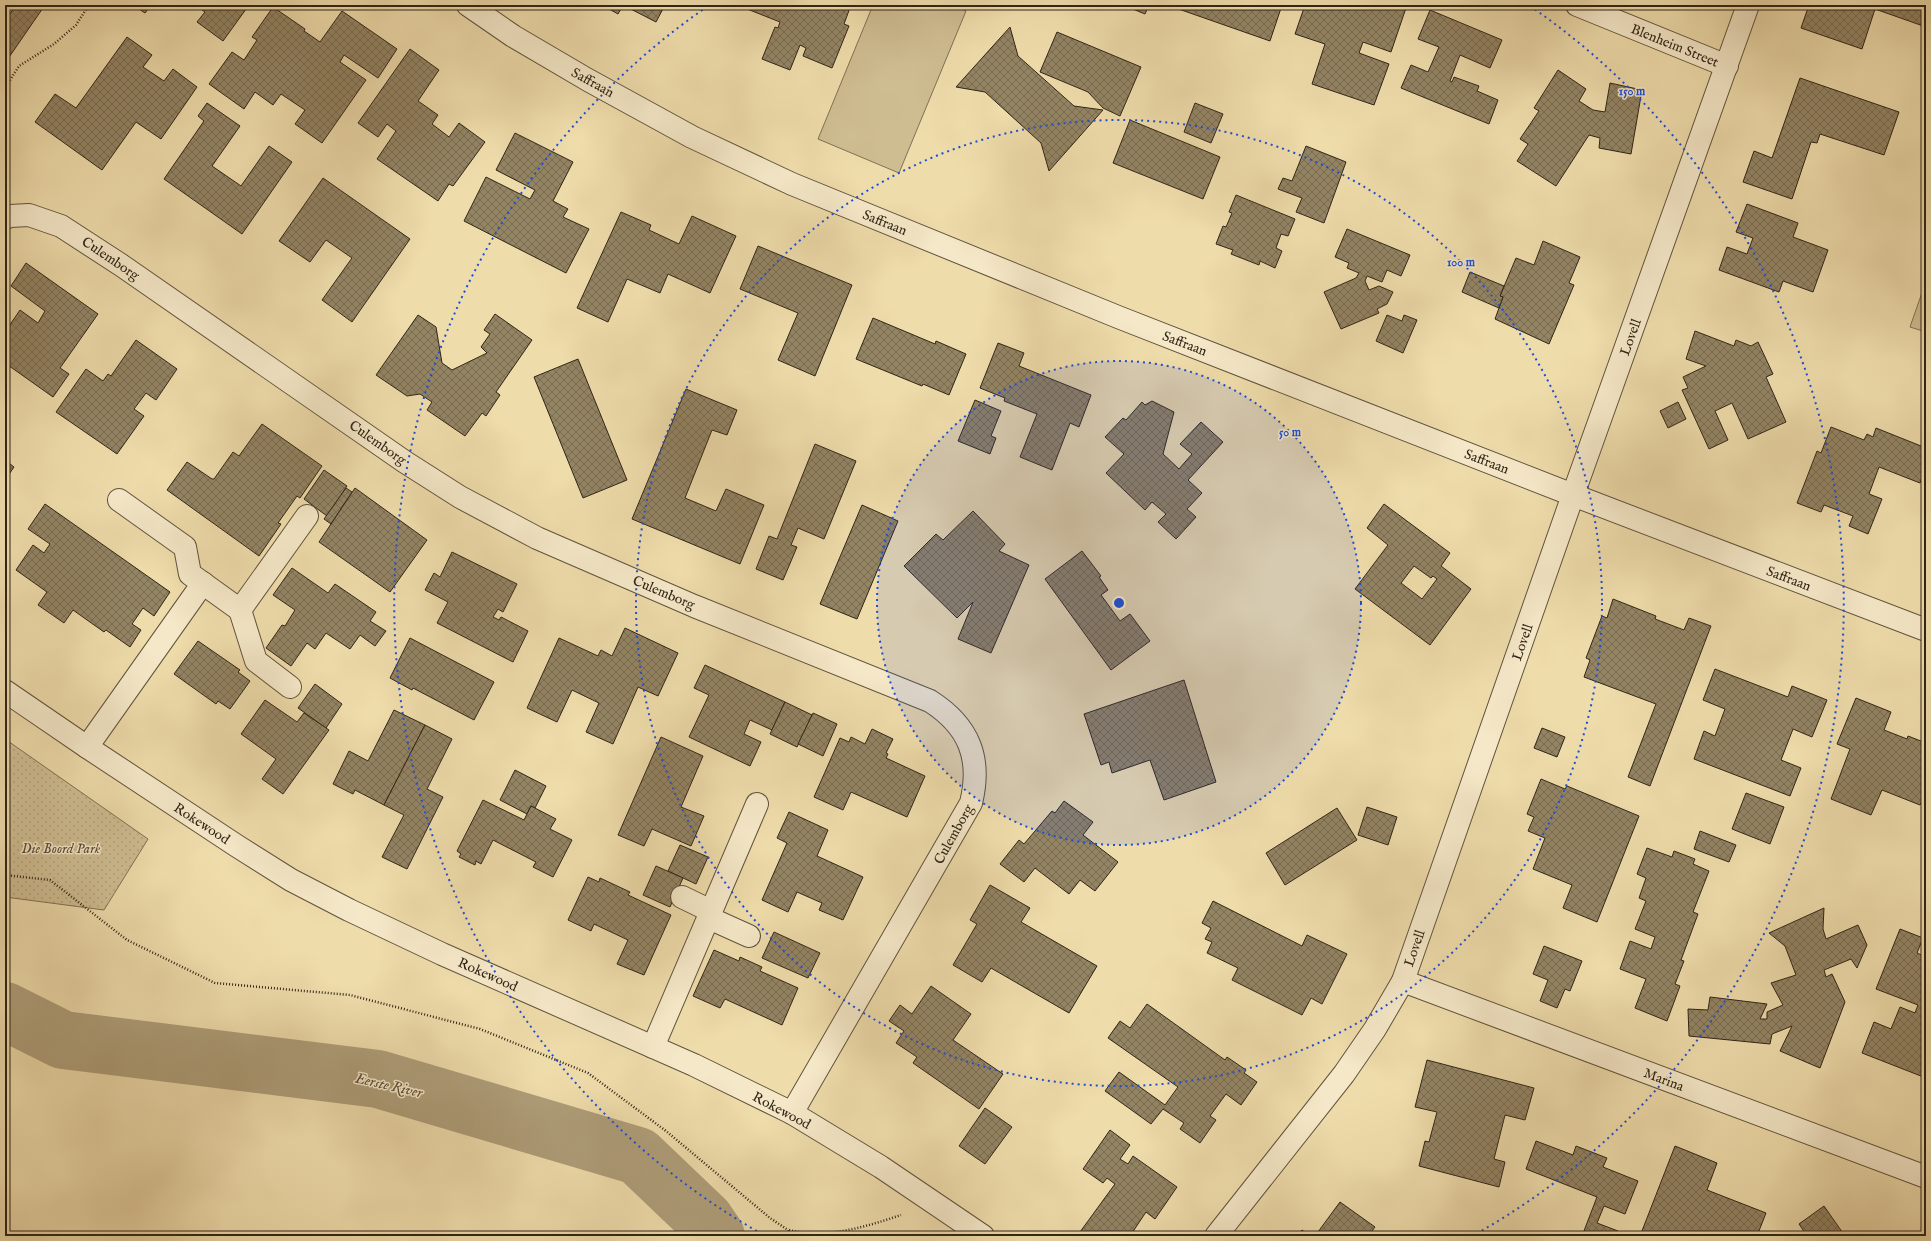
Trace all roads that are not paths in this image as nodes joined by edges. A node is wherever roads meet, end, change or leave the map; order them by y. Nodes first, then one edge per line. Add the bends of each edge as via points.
1 (468, 5) edge
2 (1577, 5) edge
3 (1748, 5) edge
4 (1727, 66) junction
5 (5, 218) edge
6 (1573, 495) junction
7 (119, 500) dead end
8 (307, 516) dead end
9 (203, 583) junction
10 (240, 610) junction
11 (1926, 630) edge
12 (290, 687) dead end
13 (5, 691) edge
14 (87, 747) junction
15 (757, 804) dead end
16 (682, 897) dead end
17 (710, 914) junction
18 (749, 936) dead end
19 (1403, 981) junction
20 (653, 1047) junction
21 (792, 1113) junction
22 (1926, 1177) edge
23 (983, 1236) edge
24 (1216, 1236) edge

1 - 6 street, Saffraan via 513,36 588,80 692,137 792,184 1118,317
2 - 4 street, Blenheim Street
3 - 4 street, Lovell
4 - 6 street, Lovell
5 - 21 street, Culemborg via 28,215 61,226 128,269 405,462 460,497 537,538 694,606 930,701 944,710 959,726 970,744 975,764 976,783 971,803
6 - 11 street, Saffraan
6 - 19 street, Lovell
7 - 9 street via 185,548 190,574
8 - 10 street
9 - 10 street
9 - 14 street
10 - 12 street via 256,661
13 - 14 street, Rokewood
14 - 20 street, Rokewood via 291,880 442,954
15 - 17 street
16 - 17 street
17 - 18 street
17 - 20 street
19 - 22 street, Marina
19 - 24 street, Lovell via 1375,1029 1344,1074
20 - 21 street, Rokewood
21 - 23 street, Rokewood via 881,1167

